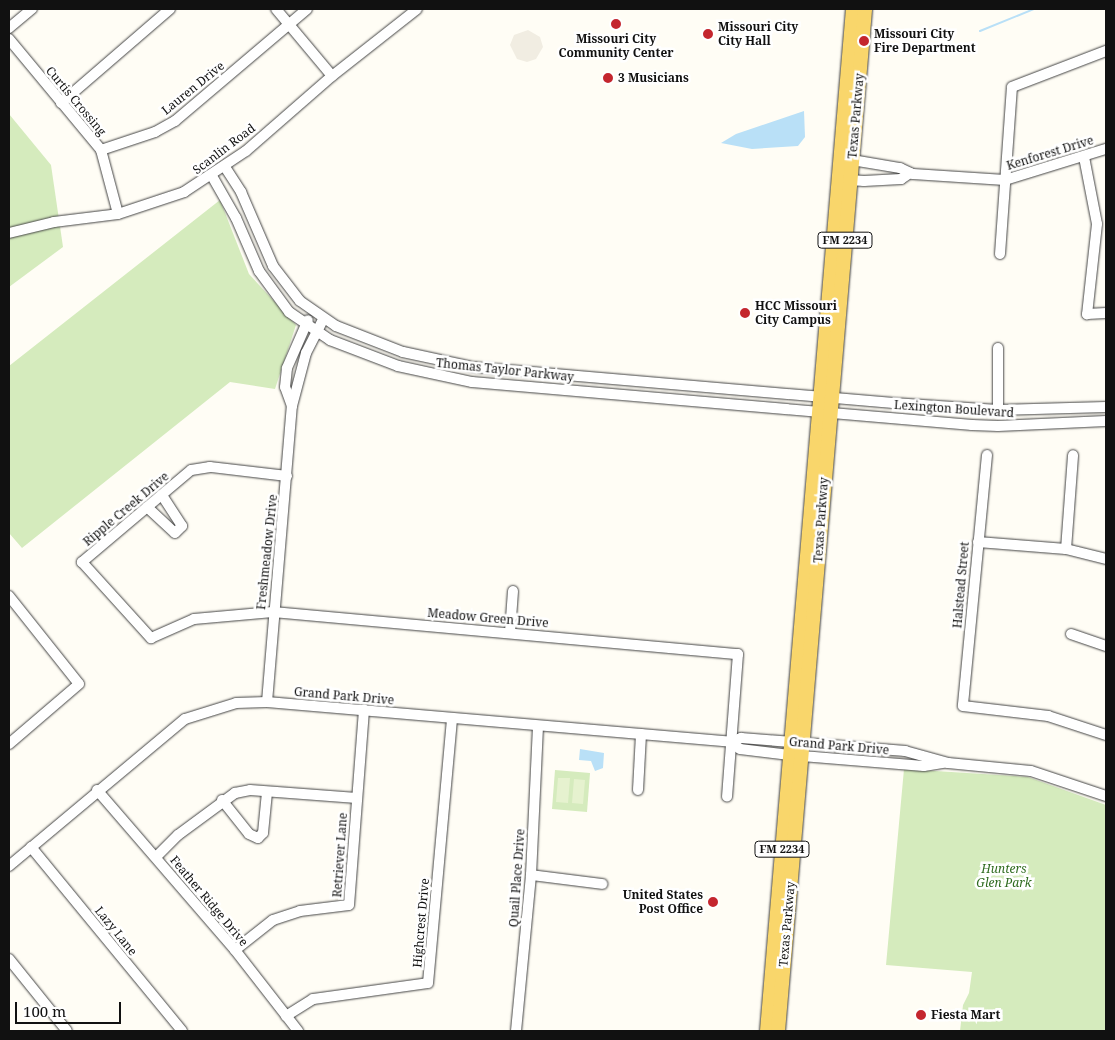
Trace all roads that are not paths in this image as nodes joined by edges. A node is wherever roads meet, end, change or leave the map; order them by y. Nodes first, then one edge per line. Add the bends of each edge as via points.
1 (32, 9) edge
2 (170, 9) edge
3 (276, 9) edge
4 (307, 9) edge
5 (417, 9) edge
6 (853, 9) edge
7 (865, 9) edge
8 (289, 24) junction
9 (9, 28) edge
10 (9, 39) edge
11 (1106, 51) edge
12 (332, 76) junction
13 (60, 103) junction
14 (1106, 149) edge
15 (101, 150) junction
16 (1084, 157) junction
17 (846, 159) junction
18 (225, 167) junction
19 (910, 173) junction
20 (212, 176) junction
21 (850, 180) junction
22 (1005, 180) junction
23 (118, 214) junction
24 (9, 233) edge
25 (1000, 254) dead end
26 (313, 313) junction
27 (1106, 313) edge
28 (323, 319) junction
29 (306, 325) junction
30 (316, 332) junction
31 (998, 348) dead end
32 (705, 387) junction
33 (826, 397) junction
34 (704, 402) junction
35 (292, 406) junction
36 (1106, 407) edge
37 (972, 409) junction
38 (998, 410) junction
39 (825, 411) junction
40 (1106, 421) edge
41 (972, 424) junction
42 (987, 455) dead end
43 (1073, 456) dead end
44 (287, 476) junction
45 (162, 495) junction
46 (147, 507) junction
47 (978, 542) junction
48 (1066, 549) junction
49 (1106, 559) edge
50 (513, 591) dead end
51 (9, 596) edge
52 (273, 612) junction
53 (510, 632) junction
54 (1071, 634) dead end
55 (151, 638) joint
56 (1106, 646) edge
57 (267, 702) junction
58 (364, 710) junction
59 (452, 718) junction
60 (538, 726) junction
61 (640, 734) junction
62 (1106, 735) edge
63 (731, 742) junction
64 (9, 744) edge
65 (796, 749) junction
66 (97, 790) junction
67 (638, 790) dead end
68 (267, 792) junction
69 (1106, 796) edge
70 (727, 797) dead end
71 (357, 798) junction
72 (222, 800) junction
73 (31, 847) junction
74 (156, 857) junction
75 (9, 866) edge
76 (780, 869) junction
77 (530, 875) junction
78 (602, 884) dead end
79 (790, 890) junction
80 (235, 950) junction
81 (9, 959) edge
82 (773, 959) junction
83 (783, 984) junction
84 (286, 1016) junction
85 (67, 1031) edge
86 (182, 1031) edge
87 (298, 1031) edge
88 (516, 1031) edge
89 (767, 1031) edge
90 (778, 1031) edge

1 - 9 street
2 - 13 street
3 - 8 street
4 - 8 street, Lauren Drive
5 - 12 street, Scanlin Road
6 - 17 main road, Texas Parkway / FM 2234
7 - 17 main road, Texas Parkway / FM 2234
8 - 12 street
8 - 15 street, Lauren Drive via 175,121 155,132
10 - 13 street, Curtis Crossing
11 - 22 street via 1012,87
12 - 18 street, Scanlin Road
13 - 15 street, Curtis Crossing
14 - 16 street, Kenforest Drive
15 - 23 street, Curtis Crossing
16 - 22 street, Kenforest Drive
16 - 27 street via 1097,224 1087,314
17 - 19 street, Kenforest Drive via 900,168
17 - 21 main road, Texas Parkway / FM 2234
17 - 33 main road, Texas Parkway / FM 2234
18 - 20 street, Scanlin Road
18 - 26 street, Thomas Taylor Parkway via 244,199 273,266 285,284
19 - 21 street, Kenforest Drive via 901,180
19 - 22 street, Kenforest Drive
20 - 23 street, Scanlin Road via 184,192
20 - 29 street, Thomas Taylor Parkway via 233,211 259,271 289,312
21 - 33 main road, Texas Parkway / FM 2234
22 - 25 street
23 - 24 street, Scanlin Road via 54,222
26 - 28 street, Thomas Taylor Parkway
26 - 29 street, Freshmeadow Drive
28 - 30 street, Freshmeadow Drive
28 - 32 street, Thomas Taylor Parkway via 376,343 454,364
29 - 30 street, Thomas Taylor Parkway
29 - 35 street, Freshmeadow Drive via 287,368 284,387
30 - 34 street, Thomas Taylor Parkway via 370,358 452,379
30 - 35 street, Freshmeadow Drive via 306,353
31 - 38 street
32 - 33 street, Thomas Taylor Parkway
32 - 34 street
33 - 37 street, Lexington Boulevard
33 - 39 main road, Texas Parkway / FM 2234
34 - 39 street, Thomas Taylor Parkway
35 - 44 street, Freshmeadow Drive
36 - 38 street, Lexington Boulevard
37 - 38 street, Lexington Boulevard
37 - 41 street
39 - 41 street, Lexington Boulevard
39 - 65 main road, Texas Parkway / FM 2234
40 - 41 street, Lexington Boulevard via 998,426
42 - 47 street, Halstead Street
43 - 48 street
44 - 45 street, Ripple Creek Drive via 210,467 191,470
44 - 52 street, Freshmeadow Drive
45 - 46 street, Ripple Creek Drive
45 - 46 street via 182,526 175,533
46 - 55 street, Ripple Creek Drive via 82,562
47 - 48 street
47 - 62 street, Halstead Street via 963,706 1048,716
48 - 49 street
50 - 53 street
51 - 64 street via 79,684
52 - 53 street, Meadow Green Drive
52 - 55 street, Meadow Green Drive via 194,619
52 - 57 street, Freshmeadow Drive
53 - 63 street, Meadow Green Drive via 738,654
54 - 56 street
57 - 58 street, Grand Park Drive
57 - 66 street, Grand Park Drive via 236,703 185,719
58 - 59 street, Grand Park Drive
58 - 71 street, Retriever Lane
59 - 60 street, Grand Park Drive
59 - 84 street, Highcrest Drive via 428,983 313,999
60 - 61 street, Grand Park Drive
60 - 77 street, Quail Place Drive
61 - 63 street, Grand Park Drive
61 - 67 street
63 - 65 street, Grand Park Drive via 740,749
63 - 70 street
65 - 69 street, Grand Park Drive via 924,766 948,763 1031,771
65 - 76 main road, Texas Parkway / FM 2234
65 - 79 main road, Texas Parkway / FM 2234
66 - 73 street, Grand Park Drive
66 - 74 street, Feather Ridge Drive
68 - 71 street
68 - 72 street via 235,792
68 - 72 street via 263,833 258,838 249,834
71 - 80 street, Retriever Lane via 349,905 300,911 273,920
72 - 74 street
73 - 75 street, Grand Park Drive
73 - 86 street, Lazy Lane
74 - 80 street, Feather Ridge Drive
76 - 79 main road via 786,874 785,885
76 - 82 main road, Texas Parkway / FM 2234
77 - 78 street
77 - 88 street, Quail Place Drive
79 - 83 main road, Texas Parkway / FM 2234
80 - 84 street, Feather Ridge Drive
81 - 85 street
82 - 83 main road via 777,976
82 - 89 main road, Texas Parkway / FM 2234
83 - 90 main road, Texas Parkway / FM 2234
84 - 87 street, Feather Ridge Drive

